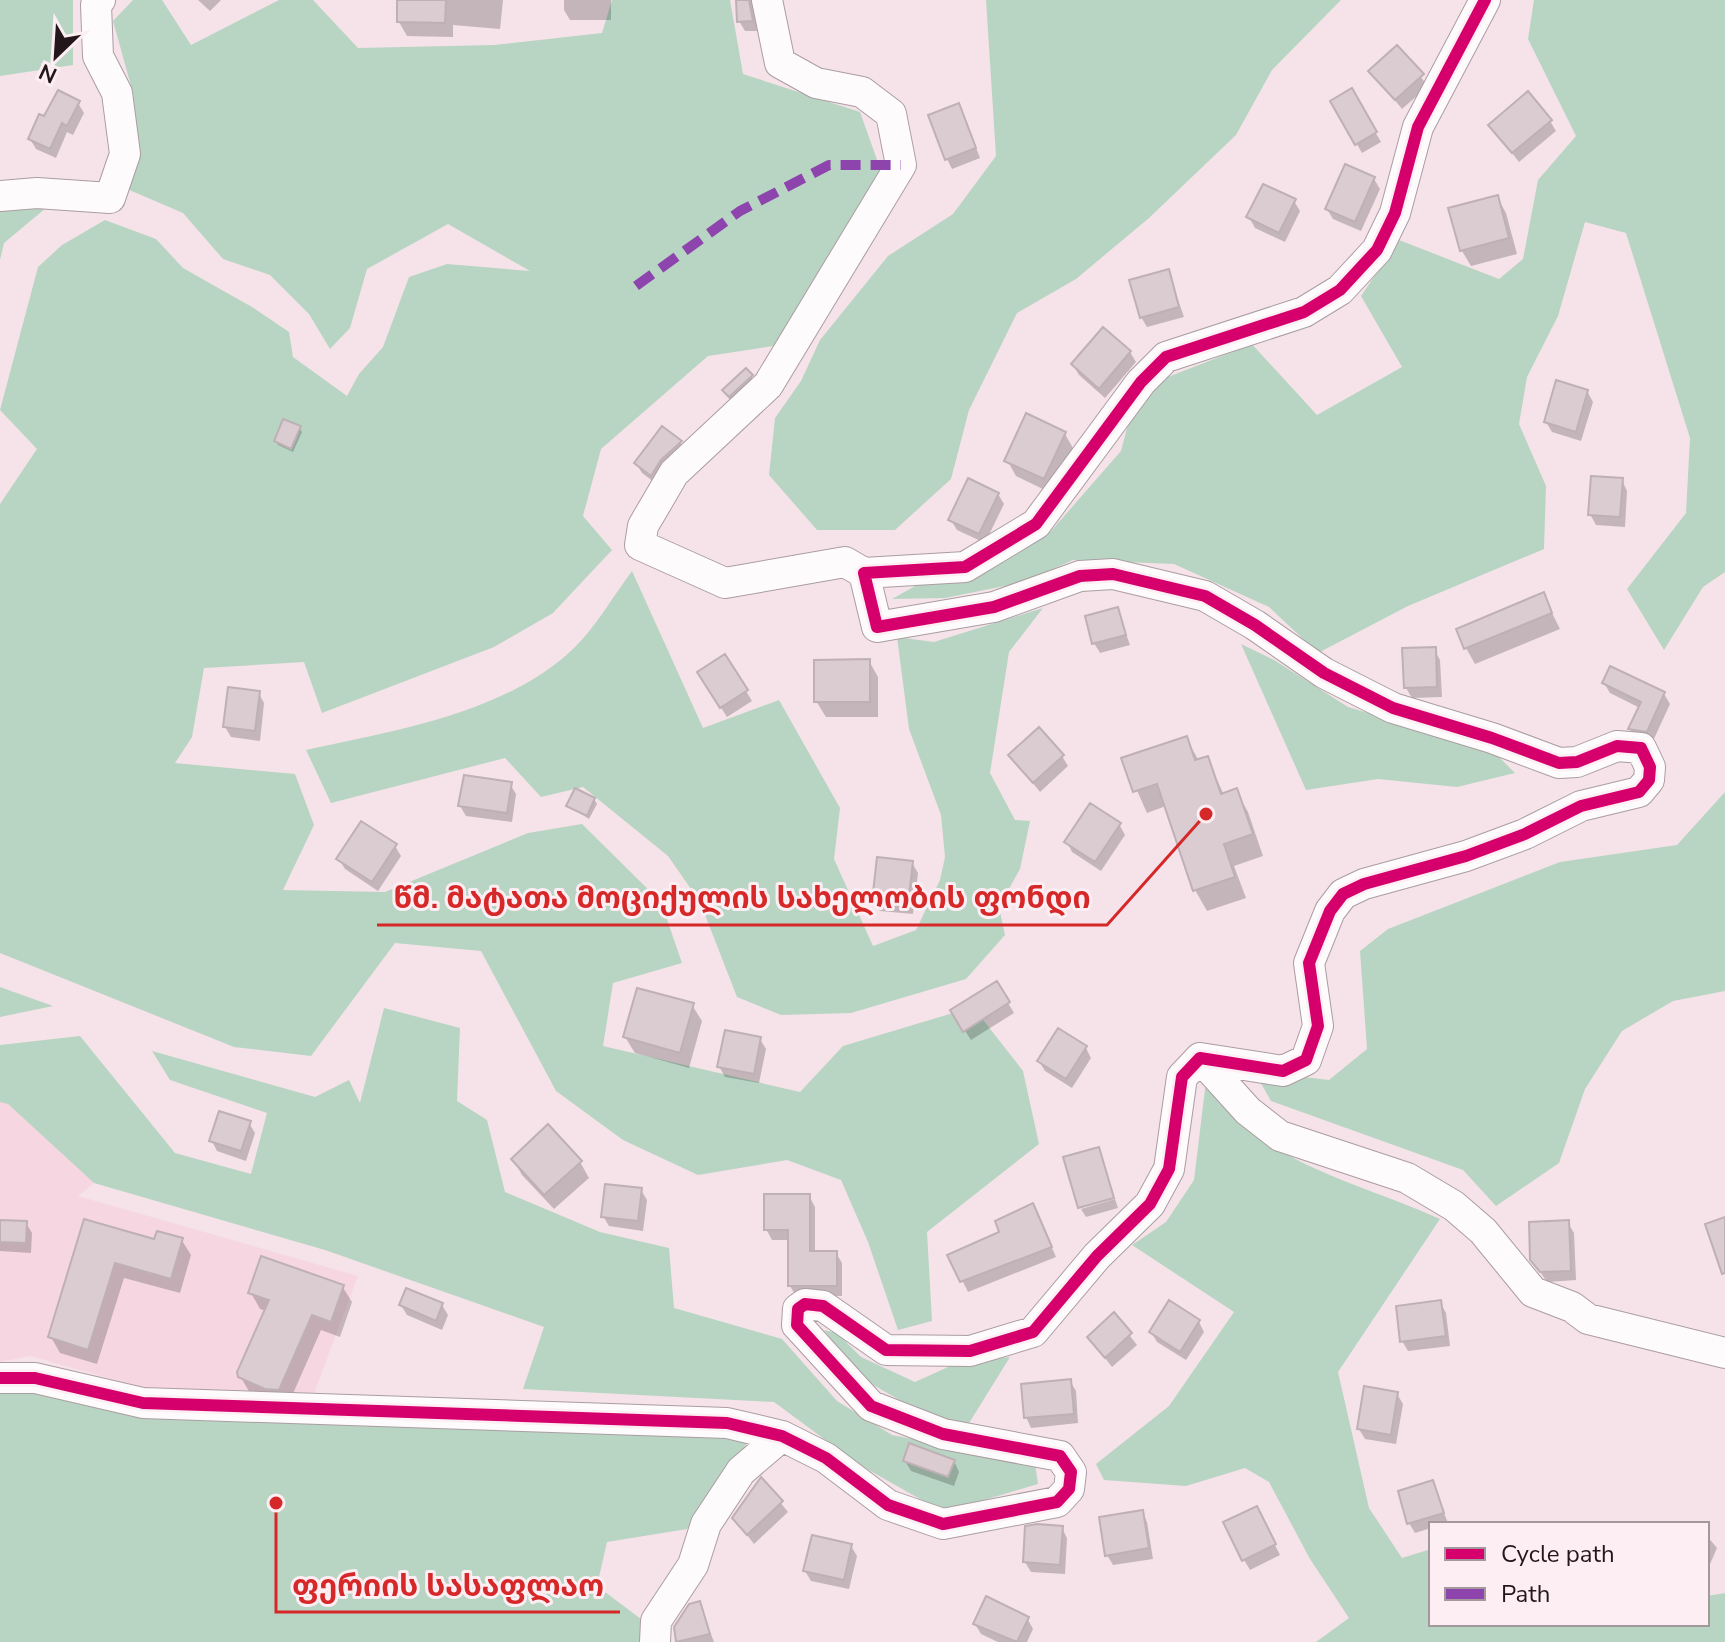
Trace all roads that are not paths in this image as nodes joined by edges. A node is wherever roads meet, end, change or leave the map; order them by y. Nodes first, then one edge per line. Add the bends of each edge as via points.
1 (100, 0) edge
2 (767, 0) edge
3 (1485, 0) edge
4 (0, 196) edge
5 (864, 573) junction
6 (1200, 1058) junction
7 (1725, 1353) edge
8 (0, 1378) edge
9 (782, 1436) junction
10 (655, 1642) edge

1 - 4 street via 98,56 117,93 125,154 110,198
2 - 5 street via 780,63 816,83 862,92 891,114 901,165 768,385 674,473 643,526 640,545 725,583 845,562
3 - 5 street via 1418,127 1395,213 1377,250 1340,290 1304,312 1166,357 1141,382 1036,524 965,567
5 - 6 street via 877,627 994,607 1080,576 1113,574 1205,596 1324,673 1393,708 1559,763 1623,745 1641,748 1649,780 1639,792 1581,806 1466,856 1343,894 1330,911 1309,963 1318,1026 1306,1060 1283,1071
6 - 7 street via 1248,1111 1280,1136 1407,1178 1454,1206 1483,1231 1533,1292 1588,1319
6 - 9 street via 1182,1077 1169,1169 1150,1204 1097,1256 1033,1332 970,1351 886,1350 823,1306 805,1304 798,1309 797,1325 871,1406 943,1434 1060,1456 1071,1472 1069,1489 1057,1502 943,1524 888,1505 826,1458
8 - 9 street via 35,1378 143,1403 727,1423
9 - 10 street via 741,1471 706,1524 693,1565 656,1621

